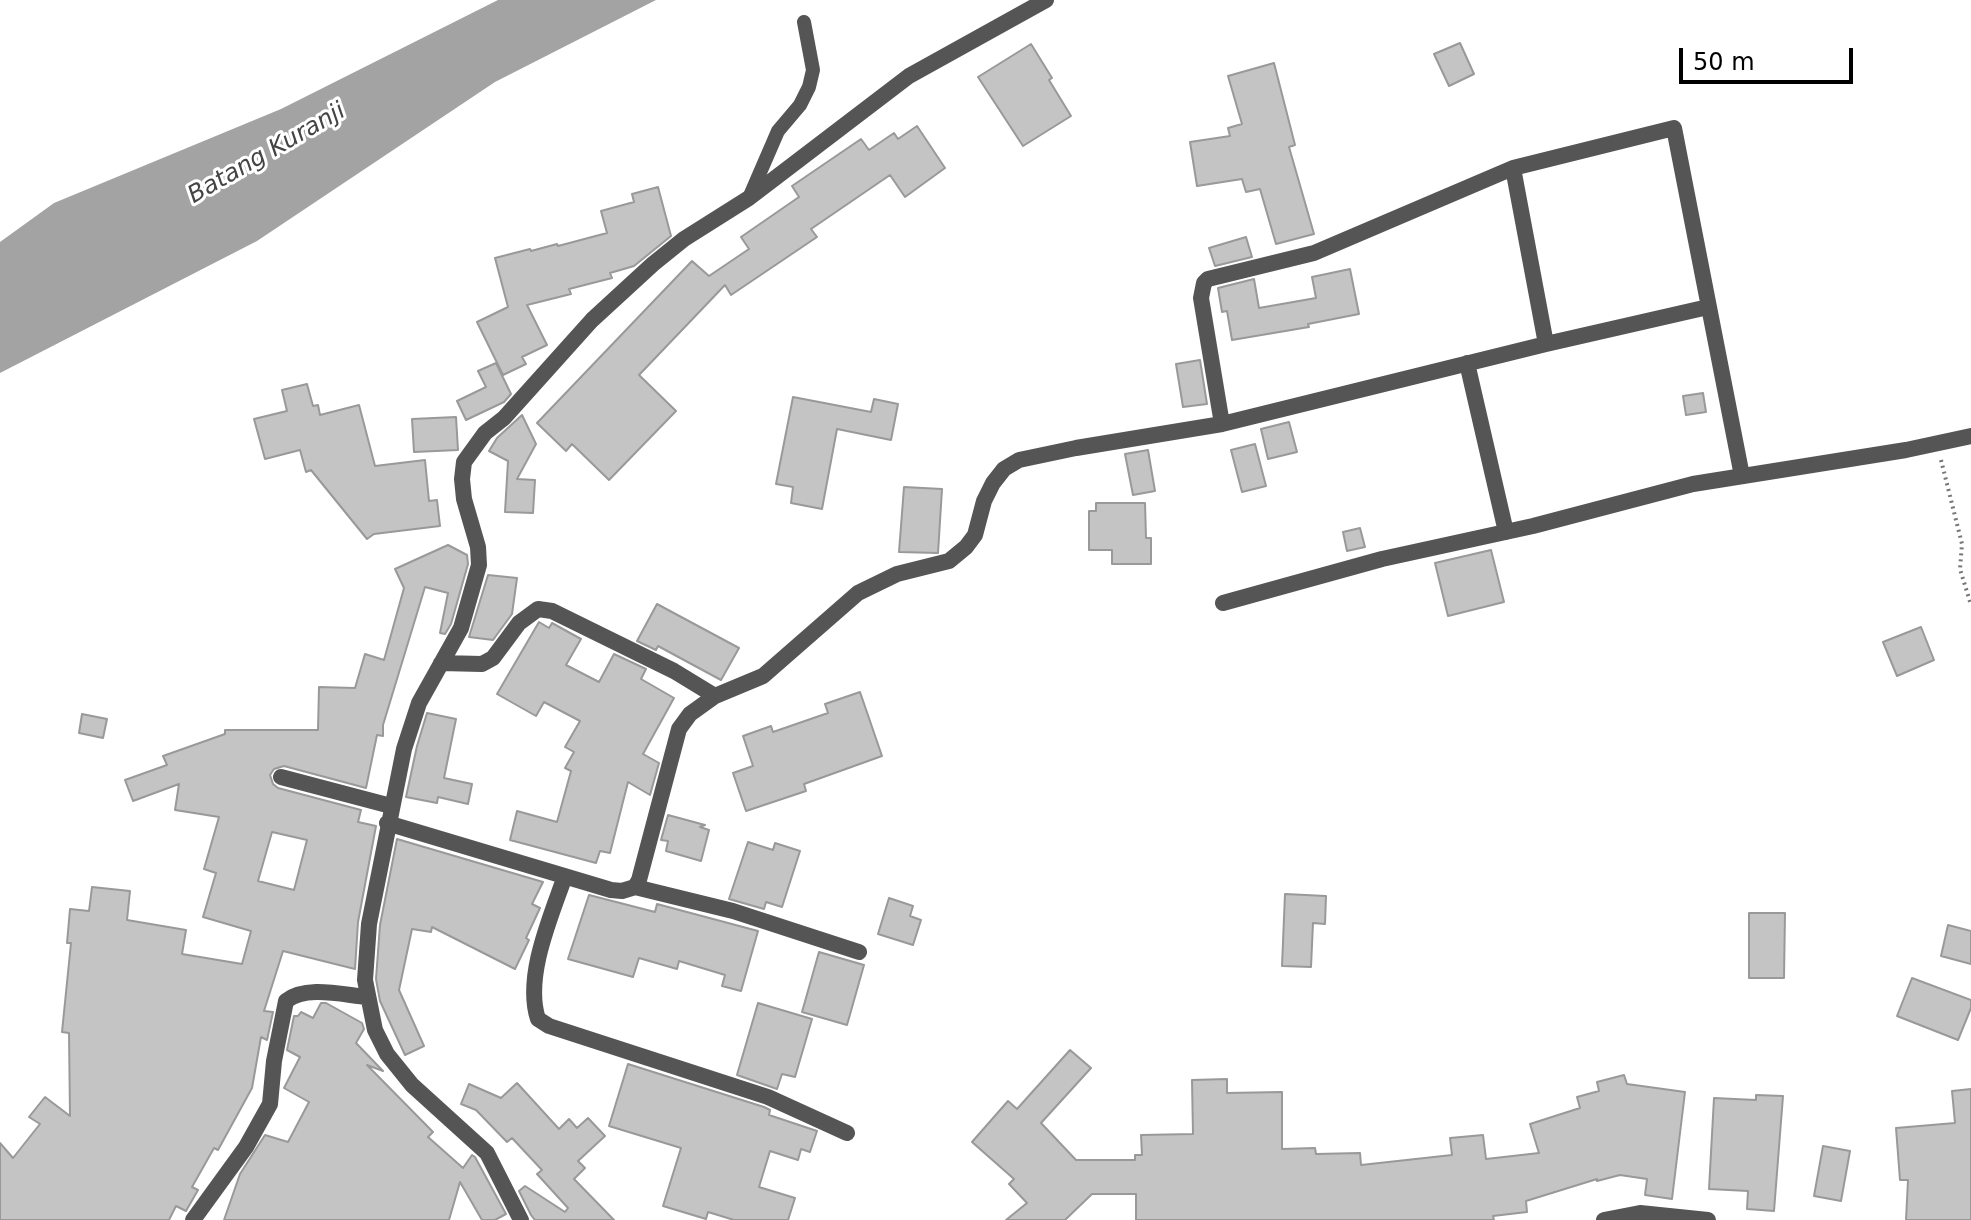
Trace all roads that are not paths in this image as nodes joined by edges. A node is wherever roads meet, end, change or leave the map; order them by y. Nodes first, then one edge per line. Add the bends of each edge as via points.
1 (1046, 0) edge
2 (804, 22) dead end
3 (1513, 168) junction
4 (749, 198) junction
5 (1708, 307) junction
6 (1546, 344) junction
7 (1467, 363) junction
8 (1222, 424) junction
9 (1971, 436) edge
10 (1742, 476) junction
11 (1506, 532) junction
12 (1223, 603) dead end
13 (441, 663) junction
14 (715, 696) junction
15 (281, 777) dead end
16 (389, 815) junction
17 (565, 876) junction
18 (635, 887) junction
19 (859, 952) dead end
20 (367, 997) junction
21 (847, 1133) dead end
22 (193, 1220) edge
23 (521, 1220) edge
24 (1604, 1220) edge
25 (1708, 1220) edge

1 - 4 street via 909,76
2 - 4 lane via 813,70 809,87 778,131
3 - 5 street via 1674,128
3 - 6 street
3 - 8 street via 1314,253 1208,279 1201,298
4 - 13 street via 684,239 592,320 464,462 464,499 479,565 461,628
5 - 6 street
5 - 10 street
6 - 7 street
7 - 8 street
7 - 11 street
8 - 14 street via 1019,460 993,483 975,535 949,561 897,574 858,593 763,676
9 - 10 street
10 - 11 street
11 - 12 street
13 - 14 street via 482,664 493,658 519,623 538,609 552,611
13 - 16 street via 419,703
14 - 18 street via 679,729
15 - 16 street
16 - 17 street
16 - 20 street via 365,957
17 - 18 street via 611,890
17 - 21 street via 536,970 538,1019 768,1097
18 - 19 street via 733,911
20 - 22 street via 317,993 293,995 286,1001 270,1104
20 - 23 street via 387,1054 412,1085 487,1153
24 - 25 street via 1640,1213

